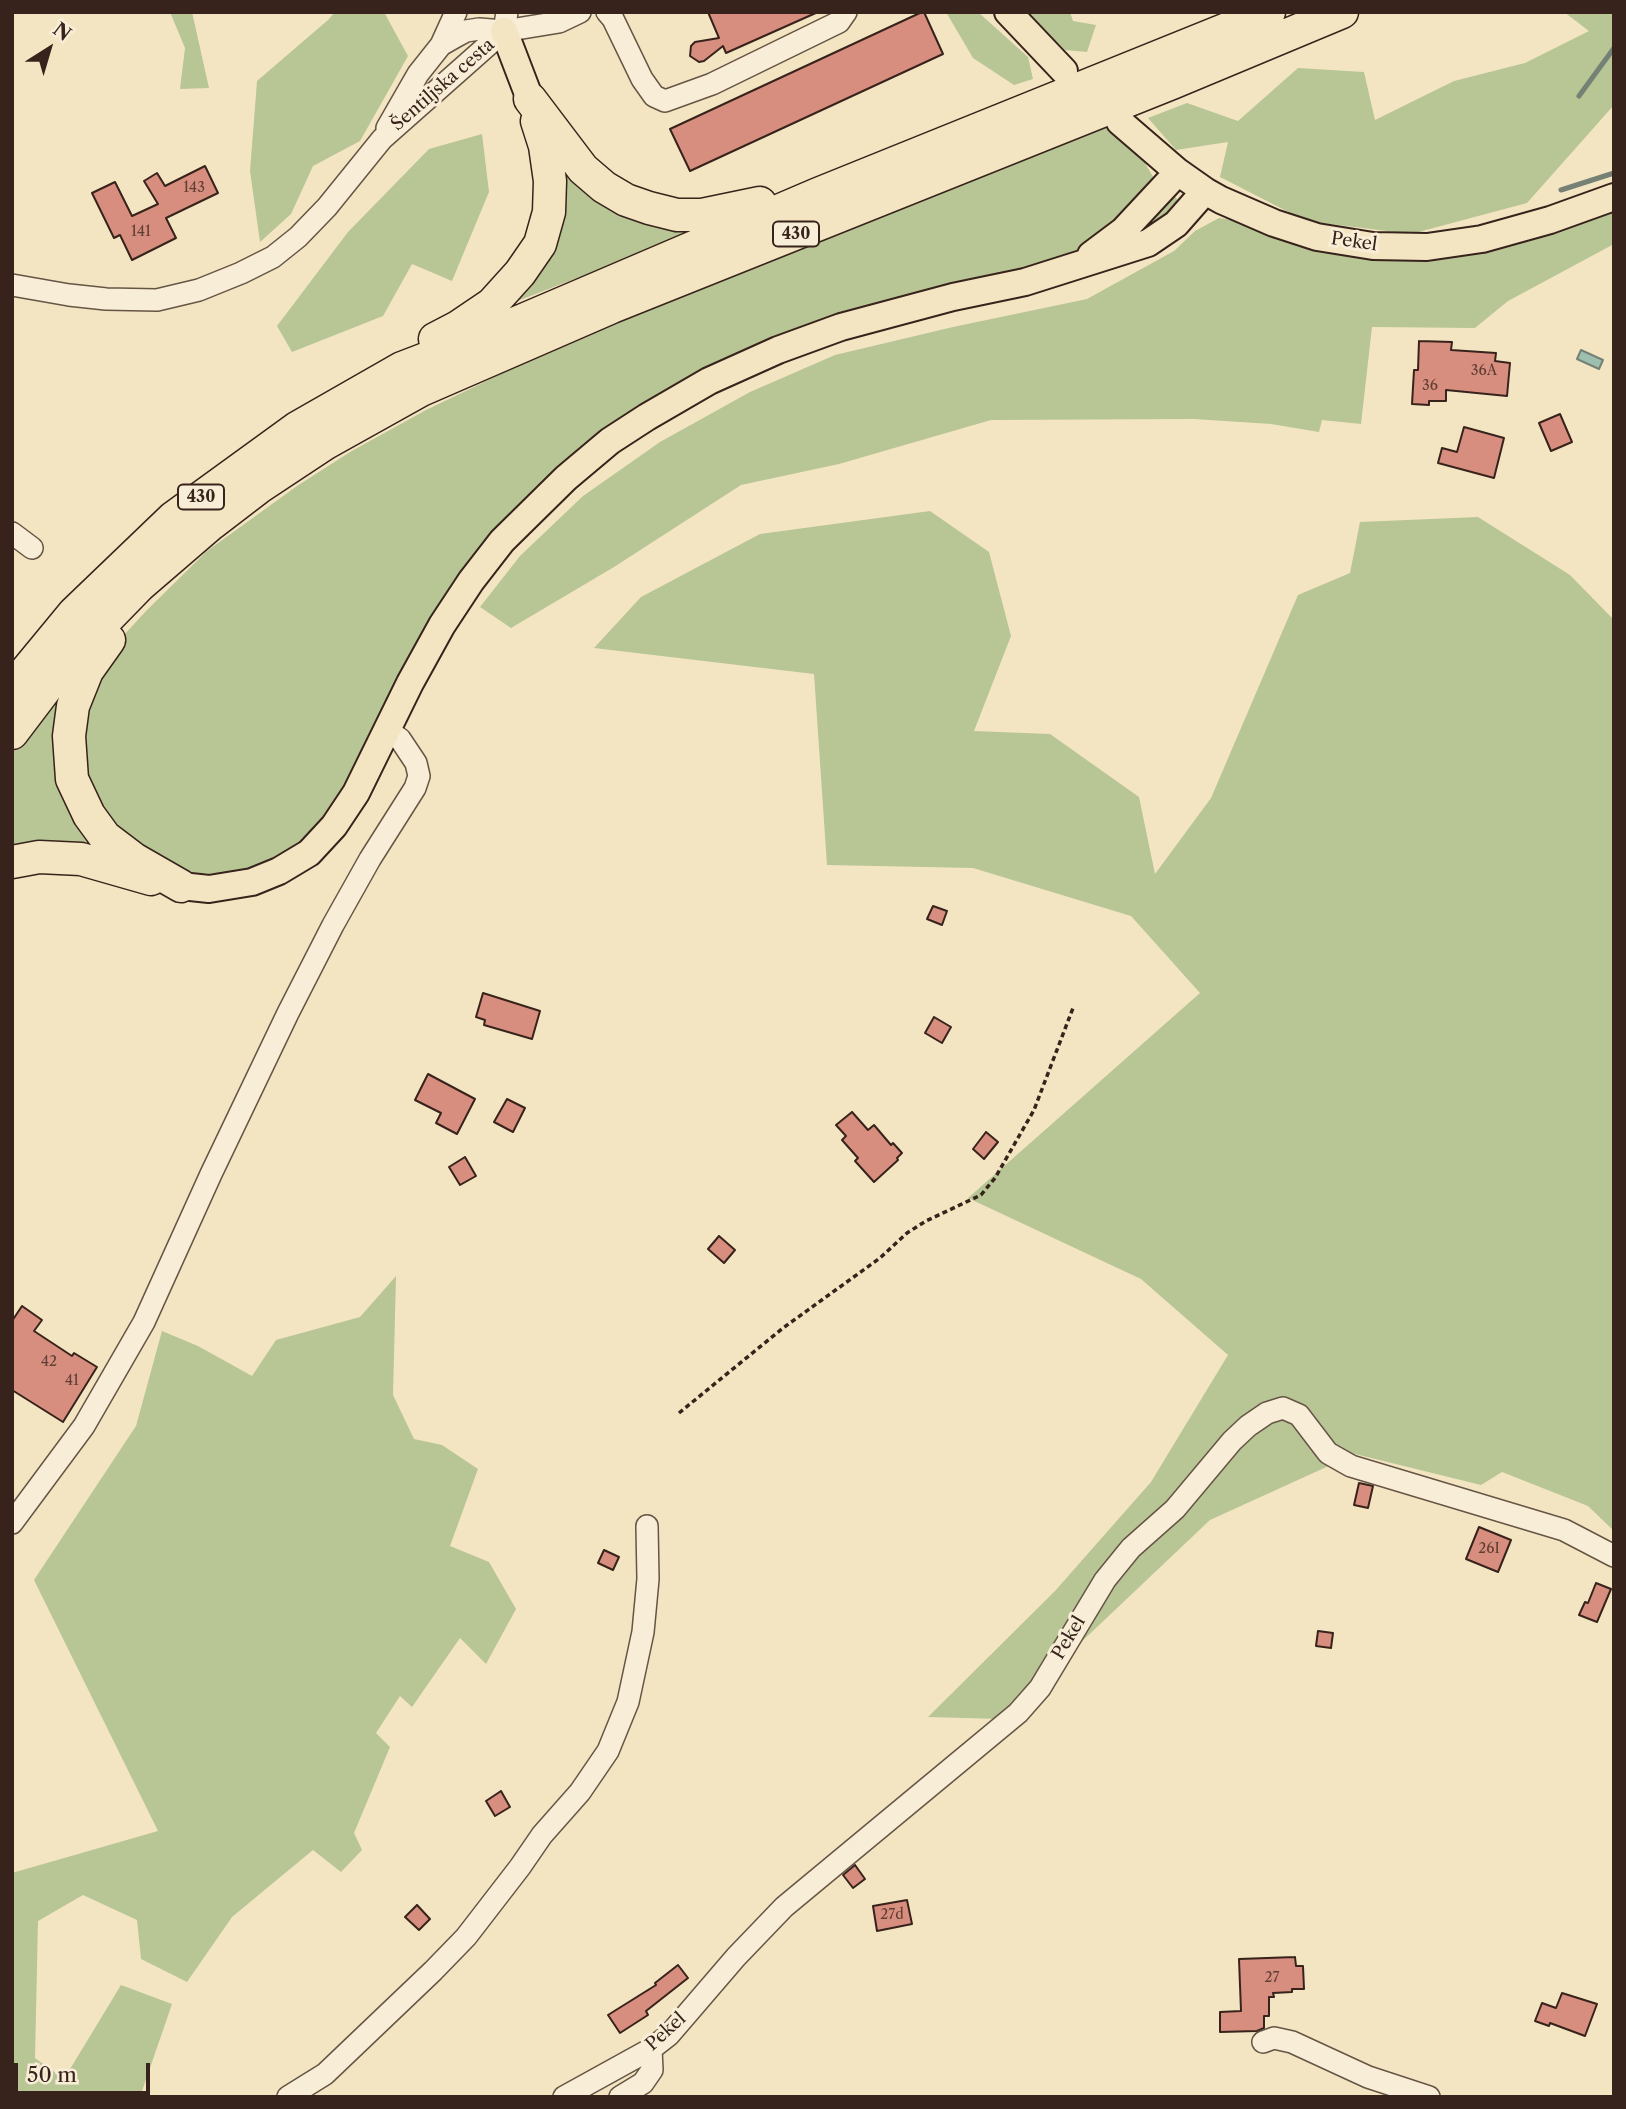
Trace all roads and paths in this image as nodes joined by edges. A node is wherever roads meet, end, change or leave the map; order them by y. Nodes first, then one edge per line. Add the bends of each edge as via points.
1 (456, 12) edge
2 (580, 12) edge
3 (607, 12) edge
4 (846, 12) edge
5 (1009, 12) edge
6 (1269, 12) edge
7 (1342, 12) edge
8 (502, 18) edge
9 (441, 46) junction
10 (1063, 71) dead end
11 (530, 99) junction
12 (1120, 122) dead end
13 (382, 139) junction
14 (1178, 172) junction
15 (1205, 191) junction
16 (818, 194) junction
17 (1614, 197) edge
18 (1078, 264) junction
19 (12, 285) edge
20 (402, 368) junction
21 (211, 524) junction
22 (12, 533) edge
23 (32, 548) dead end
24 (12, 688) edge
25 (387, 730) junction
26 (12, 733) edge
27 (12, 862) edge
28 (181, 886) junction
29 (1073, 1008) dead end
30 (679, 1413) dead end
31 (12, 1523) edge
32 (646, 1526) dead end
33 (1614, 1556) edge
34 (1263, 2042) dead end
35 (650, 2049) junction
36 (288, 2097) edge
37 (564, 2097) edge
38 (620, 2097) edge
39 (1429, 2097) edge

1 - 9 street
2 - 8 street via 558,22
3 - 4 street via 642,79 654,96 665,101 712,84 839,22
5 - 10 main road
6 - 16 highway, 430
7 - 21 highway, 430 via 611,307 421,390 326,443
8 - 9 street, Šentiljska cesta
8 - 11 main road
8 - 13 street, Šentiljska cesta
9 - 13 street, Šentiljska cesta via 418,74
11 - 16 highway via 583,169 626,200 649,208 702,215
11 - 20 highway via 550,181 550,212 540,244 492,304 427,343
12 - 14 main road, Pekel
13 - 19 street, Šentiljska cesta via 298,237 273,257 199,290 157,300 119,299
14 - 15 main road, Pekel
14 - 18 main road via 1123,232
15 - 17 main road, Pekel via 1317,237 1400,247 1482,239
15 - 18 main road via 1176,224 1148,243
16 - 20 highway, 430
18 - 25 main road via 1025,282 841,327 778,350 709,381 610,441 502,541 442,625
20 - 24 highway, 430 via 297,428 173,518 74,613
21 - 26 highway, 430 via 99,626
21 - 28 highway via 87,671 73,706 69,736 72,779 105,837
22 - 23 street
25 - 28 main road via 356,793 309,853 252,882 209,888
25 - 31 street via 400,739 416,763 419,776 415,788 364,870 288,1013 144,1322 84,1426
27 - 28 highway via 39,857 81,859
29 - 30 path via 1034,1110 981,1195 907,1233
32 - 36 street via 643,1632 628,1702 608,1751 466,1937 325,2074
33 - 35 street, Pekel via 1564,1530 1351,1466 1328,1453 1299,1415 1283,1408 1267,1413 1232,1441 1175,1509 1131,1548 1105,1580 1040,1688 1018,1713 784,1908 669,2035
34 - 39 street via 1274,2038 1292,2042 1368,2077
35 - 37 street, Pekel
35 - 38 street via 652,2070 643,2083

